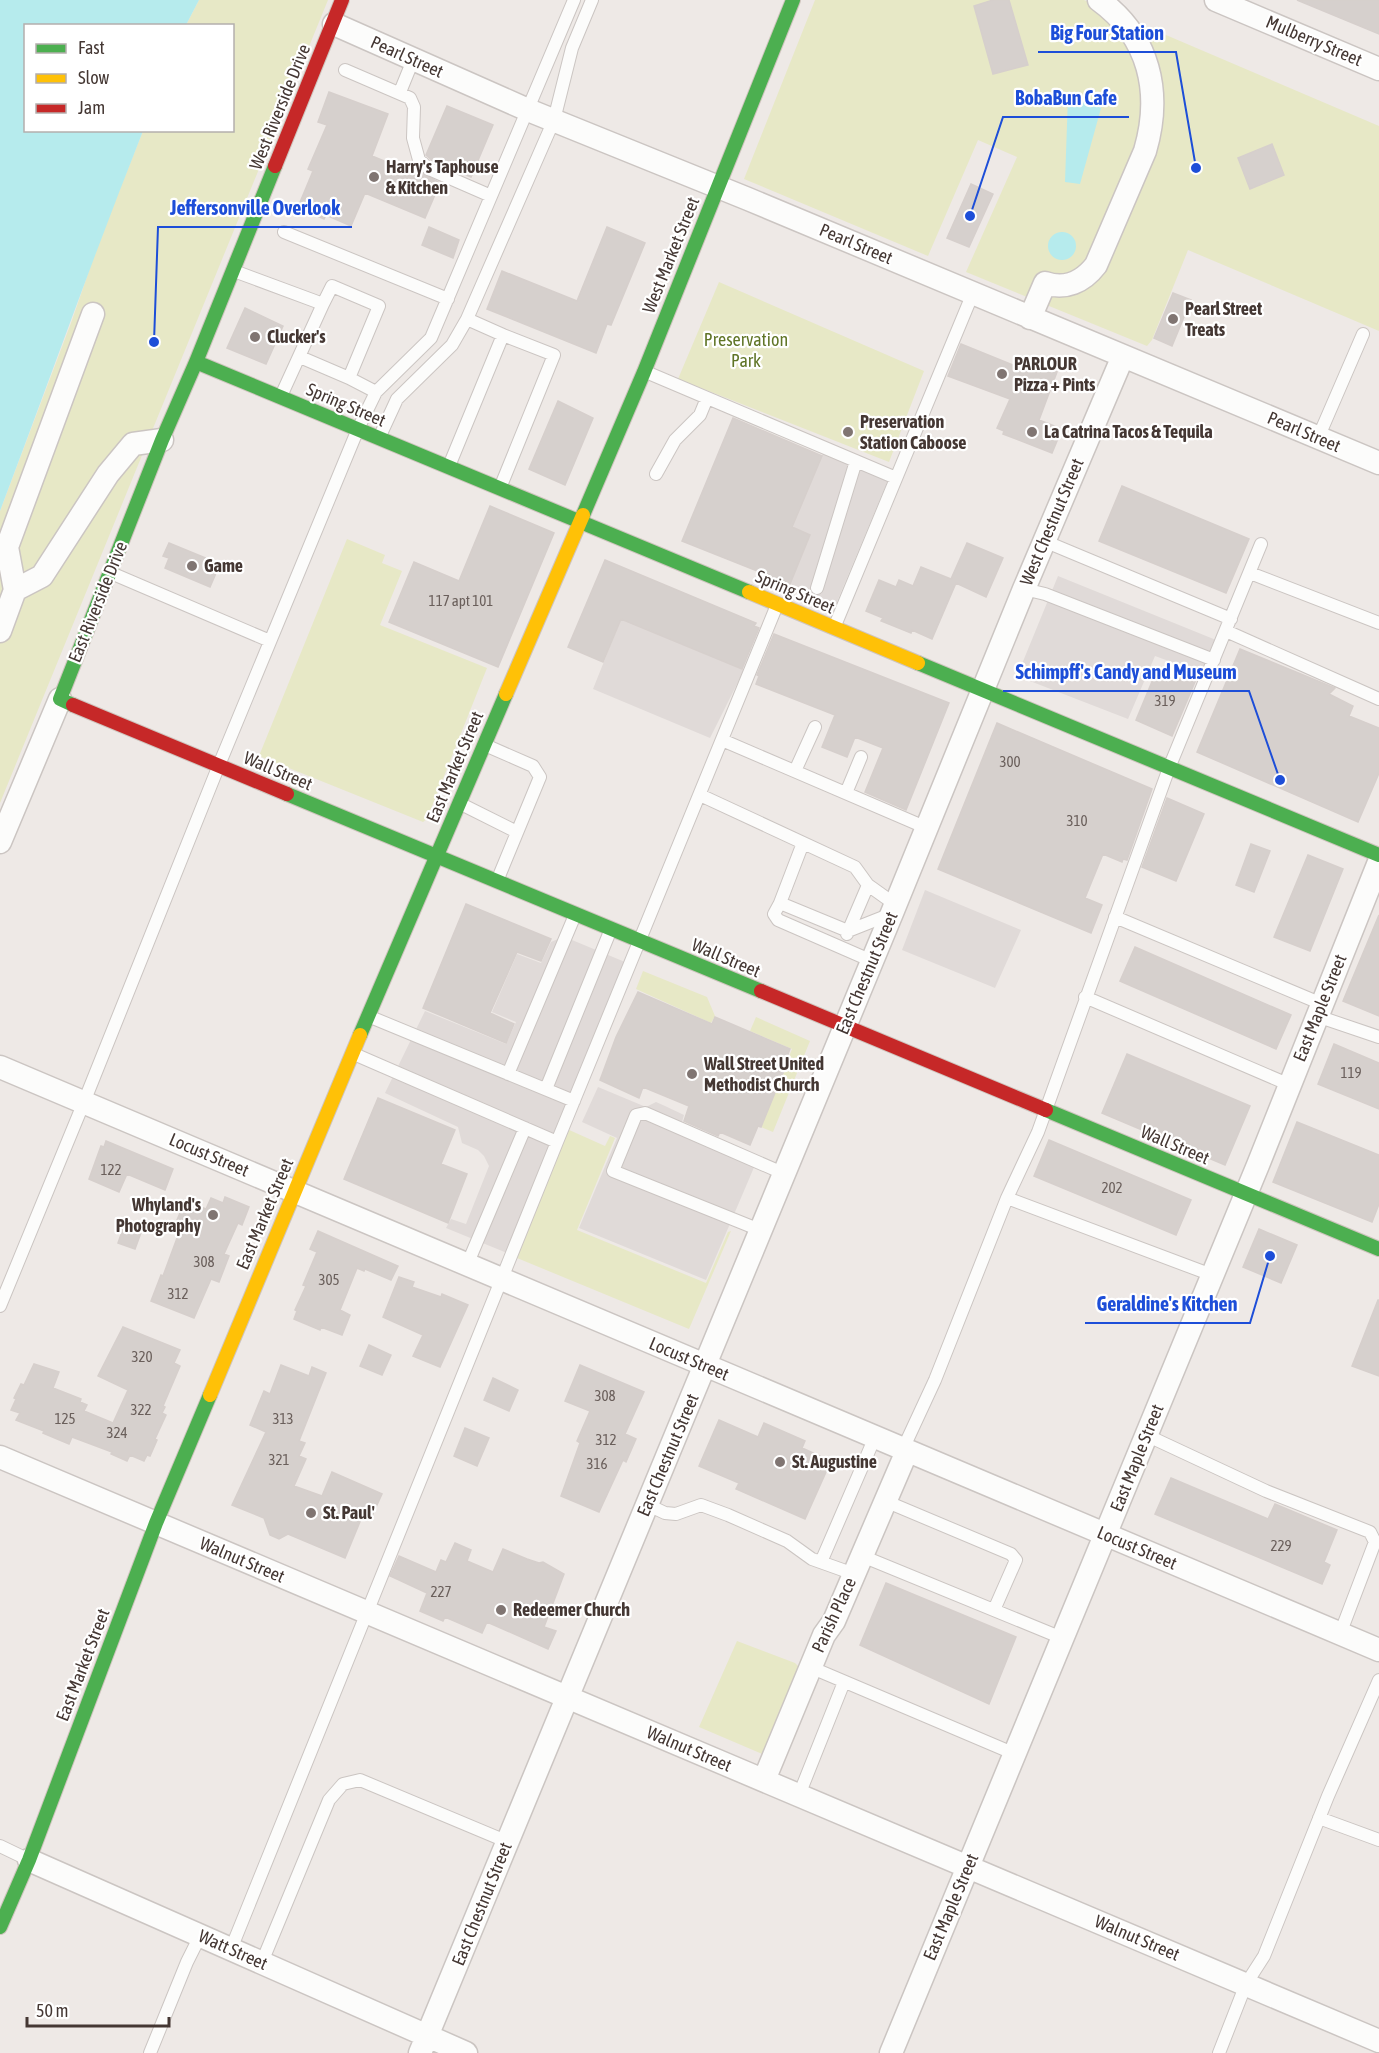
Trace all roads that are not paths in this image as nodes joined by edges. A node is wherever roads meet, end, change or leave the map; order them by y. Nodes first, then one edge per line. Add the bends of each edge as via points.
1 (342, 0) edge
2 (574, 0) edge
3 (592, 0) edge
4 (793, 0) edge
5 (1099, 0) edge
6 (1216, 0) edge
7 (333, 24) junction
8 (413, 60) junction
9 (1379, 69) edge
10 (345, 70) dead end
11 (400, 93) junction
12 (528, 110) junction
13 (554, 120) junction
14 (718, 187) junction
15 (491, 196) junction
16 (284, 232) dead end
17 (233, 271) junction
18 (973, 293) junction
19 (447, 299) junction
20 (323, 304) junction
21 (93, 314) dead end
22 (1030, 318) junction
23 (467, 319) junction
24 (1363, 334) dead end
25 (503, 335) junction
26 (1123, 356) junction
27 (300, 357) junction
28 (196, 362) junction
29 (644, 372) junction
30 (349, 378) junction
31 (376, 392) junction
32 (280, 397) junction
33 (707, 398) junction
34 (358, 429) junction
35 (379, 438) junction
36 (1318, 438) junction
37 (162, 440) junction
38 (856, 461) junction
39 (1379, 463) edge
40 (449, 467) junction
41 (656, 474) dead end
42 (896, 478) junction
43 (500, 489) junction
44 (580, 522) junction
45 (1044, 541) junction
46 (1262, 544) dead end
47 (110, 573) junction
48 (1250, 573) junction
49 (817, 588) dead end
50 (1024, 589) junction
51 (15, 590) junction
52 (777, 604) junction
53 (1379, 623) edge
54 (1228, 625) junction
55 (834, 628) junction
56 (0, 631) edge
57 (270, 641) junction
58 (1214, 660) junction
59 (984, 690) junction
60 (60, 699) junction
61 (1379, 699) edge
62 (815, 727) dead end
63 (722, 740) junction
64 (484, 744) junction
65 (861, 757) dead end
66 (219, 765) junction
67 (1169, 768) junction
68 (795, 771) junction
69 (846, 793) junction
70 (700, 795) junction
71 (459, 803) junction
72 (927, 828) junction
73 (517, 832) junction
74 (0, 842) edge
75 (803, 843) junction
76 (1379, 855) edge
77 (436, 856) junction
78 (1379, 862) edge
79 (496, 881) junction
80 (868, 885) junction
81 (780, 903) junction
82 (894, 909) junction
83 (576, 914) junction
84 (1115, 917) junction
85 (612, 929) junction
86 (848, 931) junction
87 (640, 941) junction
88 (841, 946) junction
89 (872, 961) junction
90 (1085, 997) junction
91 (1320, 1010) junction
92 (368, 1016) junction
93 (844, 1027) junction
94 (1379, 1037) edge
95 (353, 1054) junction
96 (0, 1067) edge
97 (508, 1074) junction
98 (1290, 1085) junction
99 (546, 1089) junction
100 (574, 1101) junction
101 (84, 1102) junction
102 (1045, 1110) junction
103 (525, 1128) junction
104 (557, 1142) junction
105 (785, 1174) junction
106 (294, 1191) junction
107 (1246, 1194) junction
108 (1007, 1198) junction
109 (760, 1230) junction
110 (1379, 1250) edge
111 (467, 1264) junction
112 (1212, 1275) junction
113 (502, 1279) junction
114 (0, 1306) edge
115 (706, 1365) junction
116 (1146, 1435) junction
117 (875, 1437) junction
118 (905, 1450) junction
119 (0, 1457) edge
120 (885, 1501) junction
121 (648, 1505) junction
122 (156, 1523) junction
123 (1105, 1534) junction
124 (821, 1562) junction
125 (858, 1565) junction
126 (994, 1610) junction
127 (366, 1612) junction
128 (1340, 1634) junction
129 (1062, 1638) junction
130 (1379, 1650) edge
131 (810, 1667) junction
132 (1379, 1680) edge
133 (844, 1682) junction
134 (568, 1698) junction
135 (1015, 1754) junction
136 (764, 1780) junction
137 (799, 1795) junction
138 (1318, 1818) junction
139 (1379, 1840) edge
140 (508, 1842) junction
141 (0, 1846) edge
142 (28, 1860) junction
143 (969, 1867) junction
144 (0, 1927) edge
145 (200, 1936) junction
146 (231, 1949) junction
147 (262, 1962) junction
148 (1246, 1984) junction
149 (1379, 2041) edge
150 (424, 2045) edge
151 (150, 2053) edge
152 (466, 2053) edge
153 (891, 2053) edge
154 (1219, 2053) edge

1 - 7 street, West Riverside Drive
2 - 12 lane
3 - 13 lane via 572,48
4 - 14 street, West Market Street
5 - 22 street via 1121,19 1142,51 1153,90 1151,131 1096,265 1073,284 1045,283
6 - 9 street, Mulberry Street
7 - 8 street, Pearl Street
7 - 17 street, West Riverside Drive
8 - 11 lane
8 - 12 street, Pearl Street
10 - 11 lane
11 - 15 lane via 410,98 414,107 413,138 419,160 429,169
12 - 13 street, Pearl Street
12 - 15 lane
13 - 14 street, Pearl Street
13 - 23 lane
14 - 18 street, Pearl Street
14 - 29 street, West Market Street
15 - 19 lane
16 - 19 lane
17 - 20 lane
17 - 28 street, West Riverside Drive
18 - 22 street, Pearl Street
18 - 42 lane
19 - 31 lane via 431,338
20 - 27 lane
20 - 30 lane via 332,286 379,306
21 - 51 street via 7,547
22 - 26 street, Pearl Street
23 - 25 lane
23 - 35 lane via 452,345 397,399
24 - 36 lane
25 - 40 lane
25 - 43 lane via 554,355
26 - 36 street, Pearl Street
26 - 45 street, West Chestnut Street
27 - 30 lane
27 - 32 lane
28 - 32 street, Spring Street
28 - 37 street, East Riverside Drive
29 - 33 lane
29 - 44 street, West Market Street
30 - 31 lane
31 - 34 lane
32 - 34 street, Spring Street
33 - 38 lane
33 - 41 lane via 700,415 675,440
34 - 35 street, Spring Street
34 - 57 lane
35 - 40 street, Spring Street
36 - 39 street, Pearl Street
37 - 47 street, East Riverside Drive
37 - 51 street via 133,444 108,474 42,576
38 - 42 lane
38 - 49 lane
40 - 43 street, Spring Street
42 - 55 lane
43 - 44 street, Spring Street
44 - 52 street, Spring Street
44 - 64 street, East Market Street
45 - 50 street, West Chestnut Street
45 - 54 lane
46 - 48 lane
47 - 57 lane
47 - 60 street, East Riverside Drive
48 - 53 lane
48 - 54 lane
50 - 58 lane
50 - 59 street, West Chestnut Street
51 - 56 street
52 - 55 street, Spring Street
52 - 63 lane
54 - 58 lane
54 - 61 lane
55 - 59 street, Spring Street
57 - 66 lane
58 - 67 lane
59 - 67 street, Spring Street
59 - 72 street, East Chestnut Street
60 - 66 street, Wall Street
60 - 74 street, East Riverside Drive
62 - 68 lane
63 - 68 lane
63 - 70 lane
64 - 71 street, East Market Street
64 - 73 lane via 533,766 540,777
65 - 69 lane
66 - 77 street, Wall Street
66 - 101 lane
67 - 76 street, Spring Street
67 - 84 lane
68 - 69 lane
69 - 72 lane
70 - 75 lane
70 - 87 lane
71 - 73 lane
71 - 77 street, East Market Street
72 - 82 street, East Chestnut Street
73 - 79 lane
75 - 80 lane via 855,867
75 - 81 lane
77 - 79 street, Wall Street
77 - 92 street, East Market Street
78 - 91 street, East Maple Street
79 - 83 street, Wall Street
80 - 82 lane
80 - 86 lane
81 - 86 lane
81 - 88 lane via 774,914 778,920
82 - 86 lane
82 - 89 street, East Chestnut Street
83 - 85 street, Wall Street
83 - 97 lane
84 - 90 lane
84 - 91 lane
85 - 87 street, Wall Street
85 - 99 lane
86 - 88 lane
87 - 93 street, Wall Street
87 - 100 lane
88 - 89 lane
89 - 93 street, East Chestnut Street
90 - 98 lane
90 - 102 lane
91 - 94 lane
91 - 98 street, East Maple Street
92 - 95 street, East Market Street
92 - 97 lane
93 - 102 street, Wall Street
93 - 105 street, East Chestnut Street
95 - 103 lane
95 - 106 street, East Market Street
96 - 101 street, Locust Street
97 - 99 lane
98 - 107 street, East Maple Street
99 - 100 lane
100 - 104 lane
101 - 106 street, Locust Street
101 - 114 lane
102 - 107 street, Wall Street
102 - 108 lane
103 - 104 lane
103 - 111 lane
104 - 113 lane
105 - 109 street, East Chestnut Street
105 - 109 lane via 645,1113 636,1115 613,1170
106 - 111 street, Locust Street
106 - 122 street, East Market Street
107 - 110 street, Wall Street
107 - 112 street, East Maple Street
108 - 112 lane
108 - 118 lane
109 - 115 street, East Chestnut Street
111 - 113 street, Locust Street
112 - 116 street, East Maple Street
113 - 115 street, Locust Street
113 - 127 lane
115 - 117 street, Locust Street
115 - 121 street, East Chestnut Street
116 - 123 street, East Maple Street
116 - 128 lane via 1266,1491 1370,1532 1375,1542
117 - 118 street, Locust Street
117 - 124 lane
118 - 120 street, Parish Place
118 - 123 street, Locust Street
119 - 122 street, Walnut Street
120 - 125 street, Parish Place
120 - 126 lane via 1011,1554 1016,1560
121 - 124 lane via 676,1514 701,1505 787,1541
121 - 134 street, East Chestnut Street
122 - 127 street, Walnut Street
122 - 142 street, East Market Street
123 - 128 street, Locust Street
123 - 129 street, East Maple Street
124 - 125 lane
125 - 126 lane
125 - 131 street, Parish Place
126 - 129 lane
127 - 134 street, Walnut Street
127 - 146 lane
128 - 130 street, Locust Street
129 - 135 street, East Maple Street
131 - 133 lane
131 - 136 street, Parish Place
132 - 138 lane
133 - 135 lane
133 - 137 lane
134 - 136 street, Walnut Street
134 - 140 street, East Chestnut Street
135 - 143 street, East Maple Street
136 - 137 street, Walnut Street
137 - 143 street, Walnut Street
138 - 139 lane
138 - 148 lane via 1264,1956
140 - 147 lane via 360,1780 343,1784 329,1800
140 - 150 street, East Chestnut Street
141 - 142 lane, Watt Street
142 - 144 street, East Market Street
142 - 145 street, Watt Street
143 - 148 street, Walnut Street
143 - 153 street, East Maple Street
145 - 146 street, Watt Street
145 - 151 lane
146 - 147 street, Watt Street
147 - 150 street, Watt Street
148 - 149 street, Walnut Street
148 - 154 lane
150 - 152 street, Watt Street

